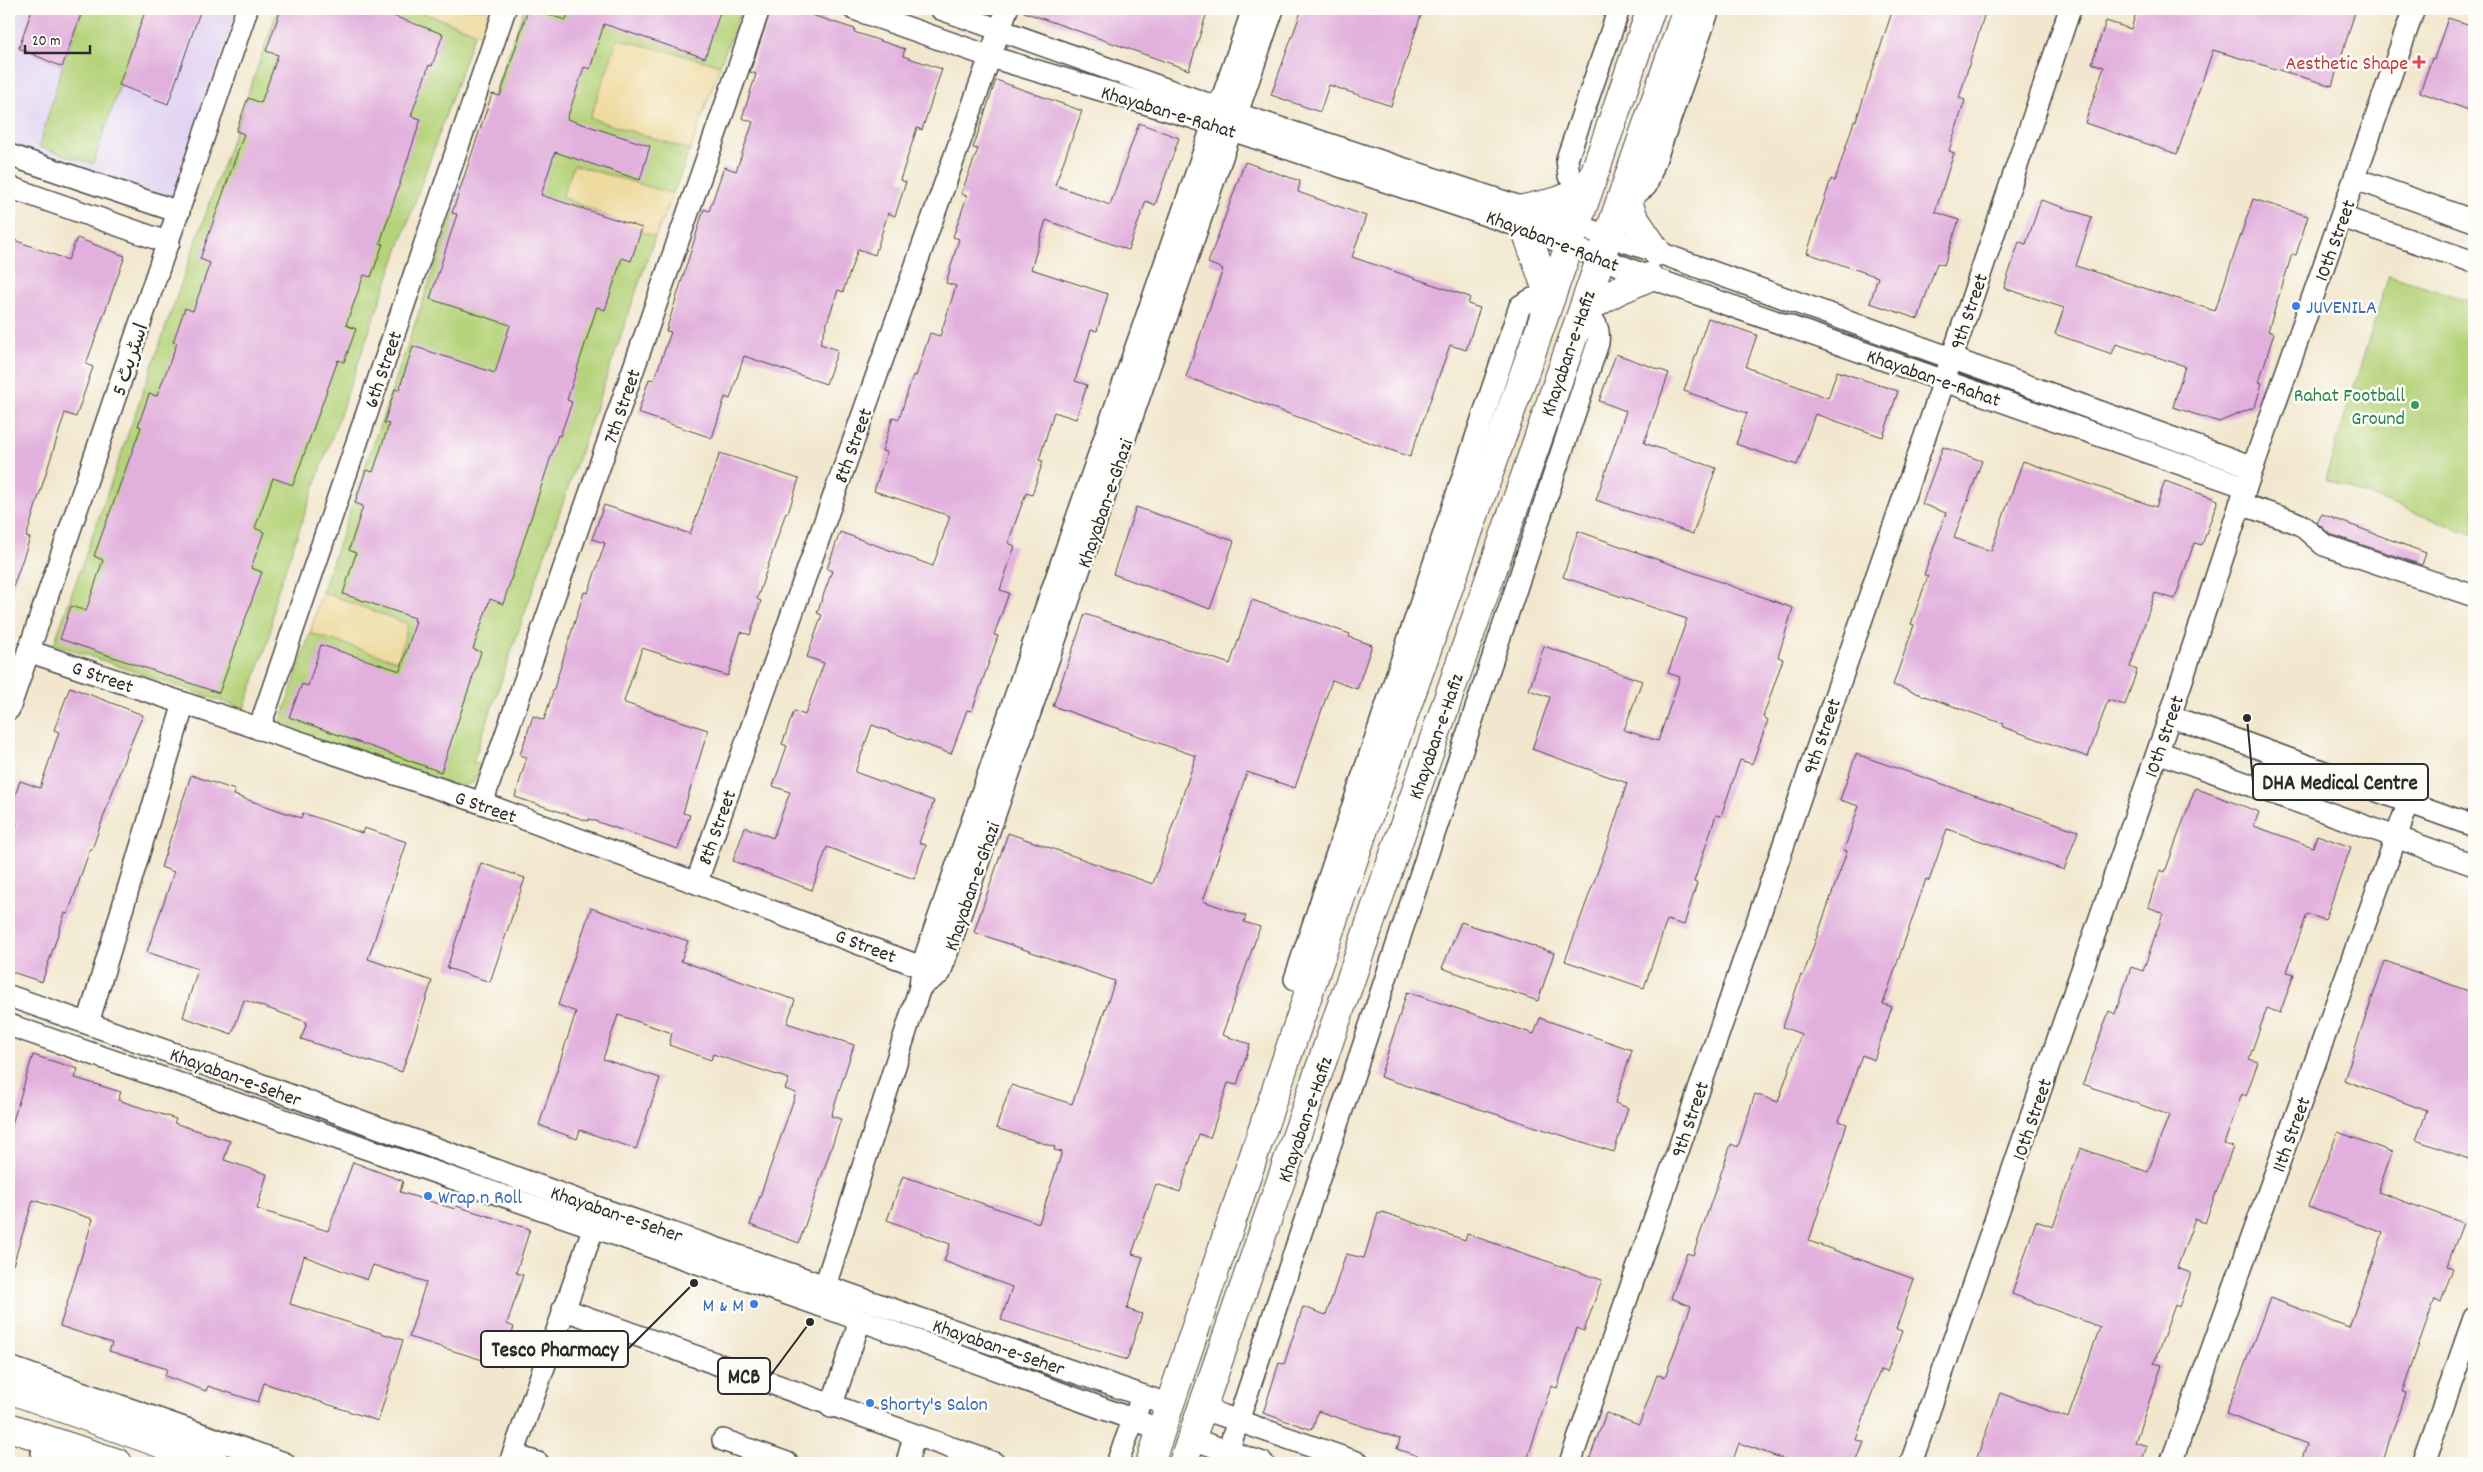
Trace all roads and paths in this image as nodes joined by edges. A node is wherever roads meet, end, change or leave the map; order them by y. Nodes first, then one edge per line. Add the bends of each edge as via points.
1 (247, 9) edge
2 (505, 9) edge
3 (759, 9) edge
4 (854, 9) edge
5 (941, 9) edge
6 (1007, 9) edge
7 (1253, 9) edge
8 (1273, 9) edge
9 (1619, 9) edge
10 (1650, 9) edge
11 (1687, 9) edge
12 (1709, 9) edge
13 (2070, 9) edge
14 (2414, 9) edge
15 (1000, 30) junction
16 (991, 57) junction
17 (1226, 119) junction
18 (9, 155) edge
19 (2356, 179) junction
20 (9, 187) edge
21 (1589, 189) junction
22 (1624, 192) junction
23 (179, 212) junction
24 (2342, 217) junction
25 (1524, 218) junction
26 (2474, 221) edge
27 (1573, 236) junction
28 (169, 243) junction
29 (1603, 247) junction
30 (2474, 262) edge
31 (1653, 265) junction
32 (1550, 299) junction
33 (1583, 311) junction
34 (1952, 358) junction
35 (1944, 381) junction
36 (2253, 467) junction
37 (2243, 495) junction
38 (2474, 596) edge
39 (28, 651) junction
40 (184, 703) junction
41 (9, 709) edge
42 (2170, 716) junction
43 (259, 729) junction
44 (2158, 752) junction
45 (482, 804) junction
46 (2408, 804) junction
47 (1367, 820) junction
48 (2474, 826) edge
49 (1402, 832) junction
50 (2396, 837) junction
51 (2474, 865) edge
52 (697, 882) junction
53 (927, 976) junction
54 (1295, 979) dead end
55 (9, 996) edge
56 (88, 1023) junction
57 (9, 1025) edge
58 (593, 1229) junction
59 (826, 1284) junction
60 (819, 1305) junction
61 (563, 1309) junction
62 (2474, 1318) edge
63 (860, 1321) junction
64 (9, 1367) edge
65 (9, 1389) edge
66 (1142, 1396) junction
67 (831, 1407) junction
68 (1204, 1409) junction
69 (1166, 1418) junction
70 (1134, 1419) junction
71 (1239, 1422) junction
72 (9, 1427) edge
73 (914, 1436) junction
74 (9, 1440) edge
75 (723, 1440) dead end
76 (1188, 1451) edge
77 (1226, 1457) edge
78 (511, 1459) edge
79 (75, 1463) edge
80 (118, 1463) edge
81 (215, 1463) edge
82 (284, 1463) edge
83 (538, 1463) edge
84 (787, 1463) edge
85 (907, 1463) edge
86 (994, 1463) edge
87 (1117, 1463) edge
88 (1150, 1463) edge
89 (1263, 1463) edge
90 (1359, 1463) edge
91 (1570, 1463) edge
92 (1911, 1463) edge
93 (2171, 1463) edge
94 (2423, 1463) edge

1 - 23 street, اسٹریٹ 5
2 - 43 street, 6th Street
3 - 45 street, 7th Street
4 - 16 street, Khayaban-e-Rahat
5 - 15 street, Khayaban-e-Rahat
6 - 15 street, 8th Street
7 - 17 street, Khayaban-e-Ghazi
8 - 17 street, Khayaban-e-Ghazi
9 - 21 street via 1567,159 1569,176
10 - 21 main road, Khayaban-e-Hafiz
11 - 22 main road, Khayaban-e-Hafiz
12 - 22 street via 1646,186 1638,192
13 - 34 street, 9th Street
14 - 19 street, 10th Street
15 - 16 street, 8th Street
15 - 17 street, Khayaban-e-Rahat
16 - 17 street, Khayaban-e-Rahat
16 - 52 street, 8th Street
17 - 25 street, Khayaban-e-Rahat
17 - 53 street, Khayaban-e-Ghazi
18 - 23 street
19 - 24 street, 10th Street
19 - 26 street
20 - 28 street
21 - 25 main road
21 - 27 main road, Khayaban-e-Hafiz
22 - 29 main road, Khayaban-e-Hafiz
22 - 31 main road
23 - 28 street, اسٹریٹ 5
24 - 30 street
24 - 36 street, 10th Street
25 - 27 street, Khayaban-e-Rahat
25 - 32 main road
27 - 29 street, Khayaban-e-Rahat
27 - 32 main road, Khayaban-e-Hafiz
28 - 39 street, اسٹریٹ 5
29 - 31 street, Khayaban-e-Rahat
29 - 33 main road, Khayaban-e-Hafiz
31 - 33 main road
31 - 34 street, Khayaban-e-Rahat
31 - 35 street, Khayaban-e-Rahat
32 - 47 main road, Khayaban-e-Hafiz
32 - 54 street via 1532,299 1520,306
33 - 49 main road, Khayaban-e-Hafiz
33 - 71 street via 1597,325 1600,333 1598,343
34 - 35 street, 9th Street
34 - 36 street, Khayaban-e-Rahat
35 - 37 street, Khayaban-e-Rahat
35 - 91 street, 9th Street
36 - 37 street, 10th Street
37 - 38 street, Khayaban-e-Rahat via 2300,525 2324,545
37 - 42 street, 10th Street
39 - 40 street, G Street
39 - 41 street, اسٹریٹ 5
40 - 43 street, G Street
40 - 56 street
42 - 44 street, 10th Street
42 - 46 street
43 - 45 street, G Street
44 - 50 street
44 - 92 street, 10th Street
45 - 52 street, G Street
46 - 48 street
46 - 50 street, 11th Street
47 - 49 main road
47 - 69 main road, Khayaban-e-Hafiz
49 - 68 main road, Khayaban-e-Hafiz
50 - 51 street
50 - 93 street, 11th Street
52 - 53 street, G Street
53 - 59 street, Khayaban-e-Ghazi
55 - 56 street, Khayaban-e-Seher
56 - 59 street, Khayaban-e-Seher via 602,1209
57 - 58 street, Khayaban-e-Seher
58 - 60 street, Khayaban-e-Seher
58 - 61 street
59 - 60 street, Khayaban-e-Ghazi
59 - 66 street, Khayaban-e-Seher
60 - 63 street, Khayaban-e-Seher
61 - 67 street
61 - 78 street
62 - 94 street
63 - 67 street
63 - 70 street, Khayaban-e-Seher
64 - 82 street
65 - 81 main road
66 - 69 street, Khayaban-e-Seher
66 - 70 street
67 - 73 street
68 - 71 street
68 - 76 main road, Khayaban-e-Hafiz
69 - 70 street, Khayaban-e-Seher
69 - 88 main road, Khayaban-e-Hafiz
70 - 87 street
71 - 77 street
71 - 90 street
72 - 80 main road
73 - 85 street
73 - 86 street
74 - 79 street
75 - 84 street
76 - 77 street
77 - 89 street
78 - 83 street

